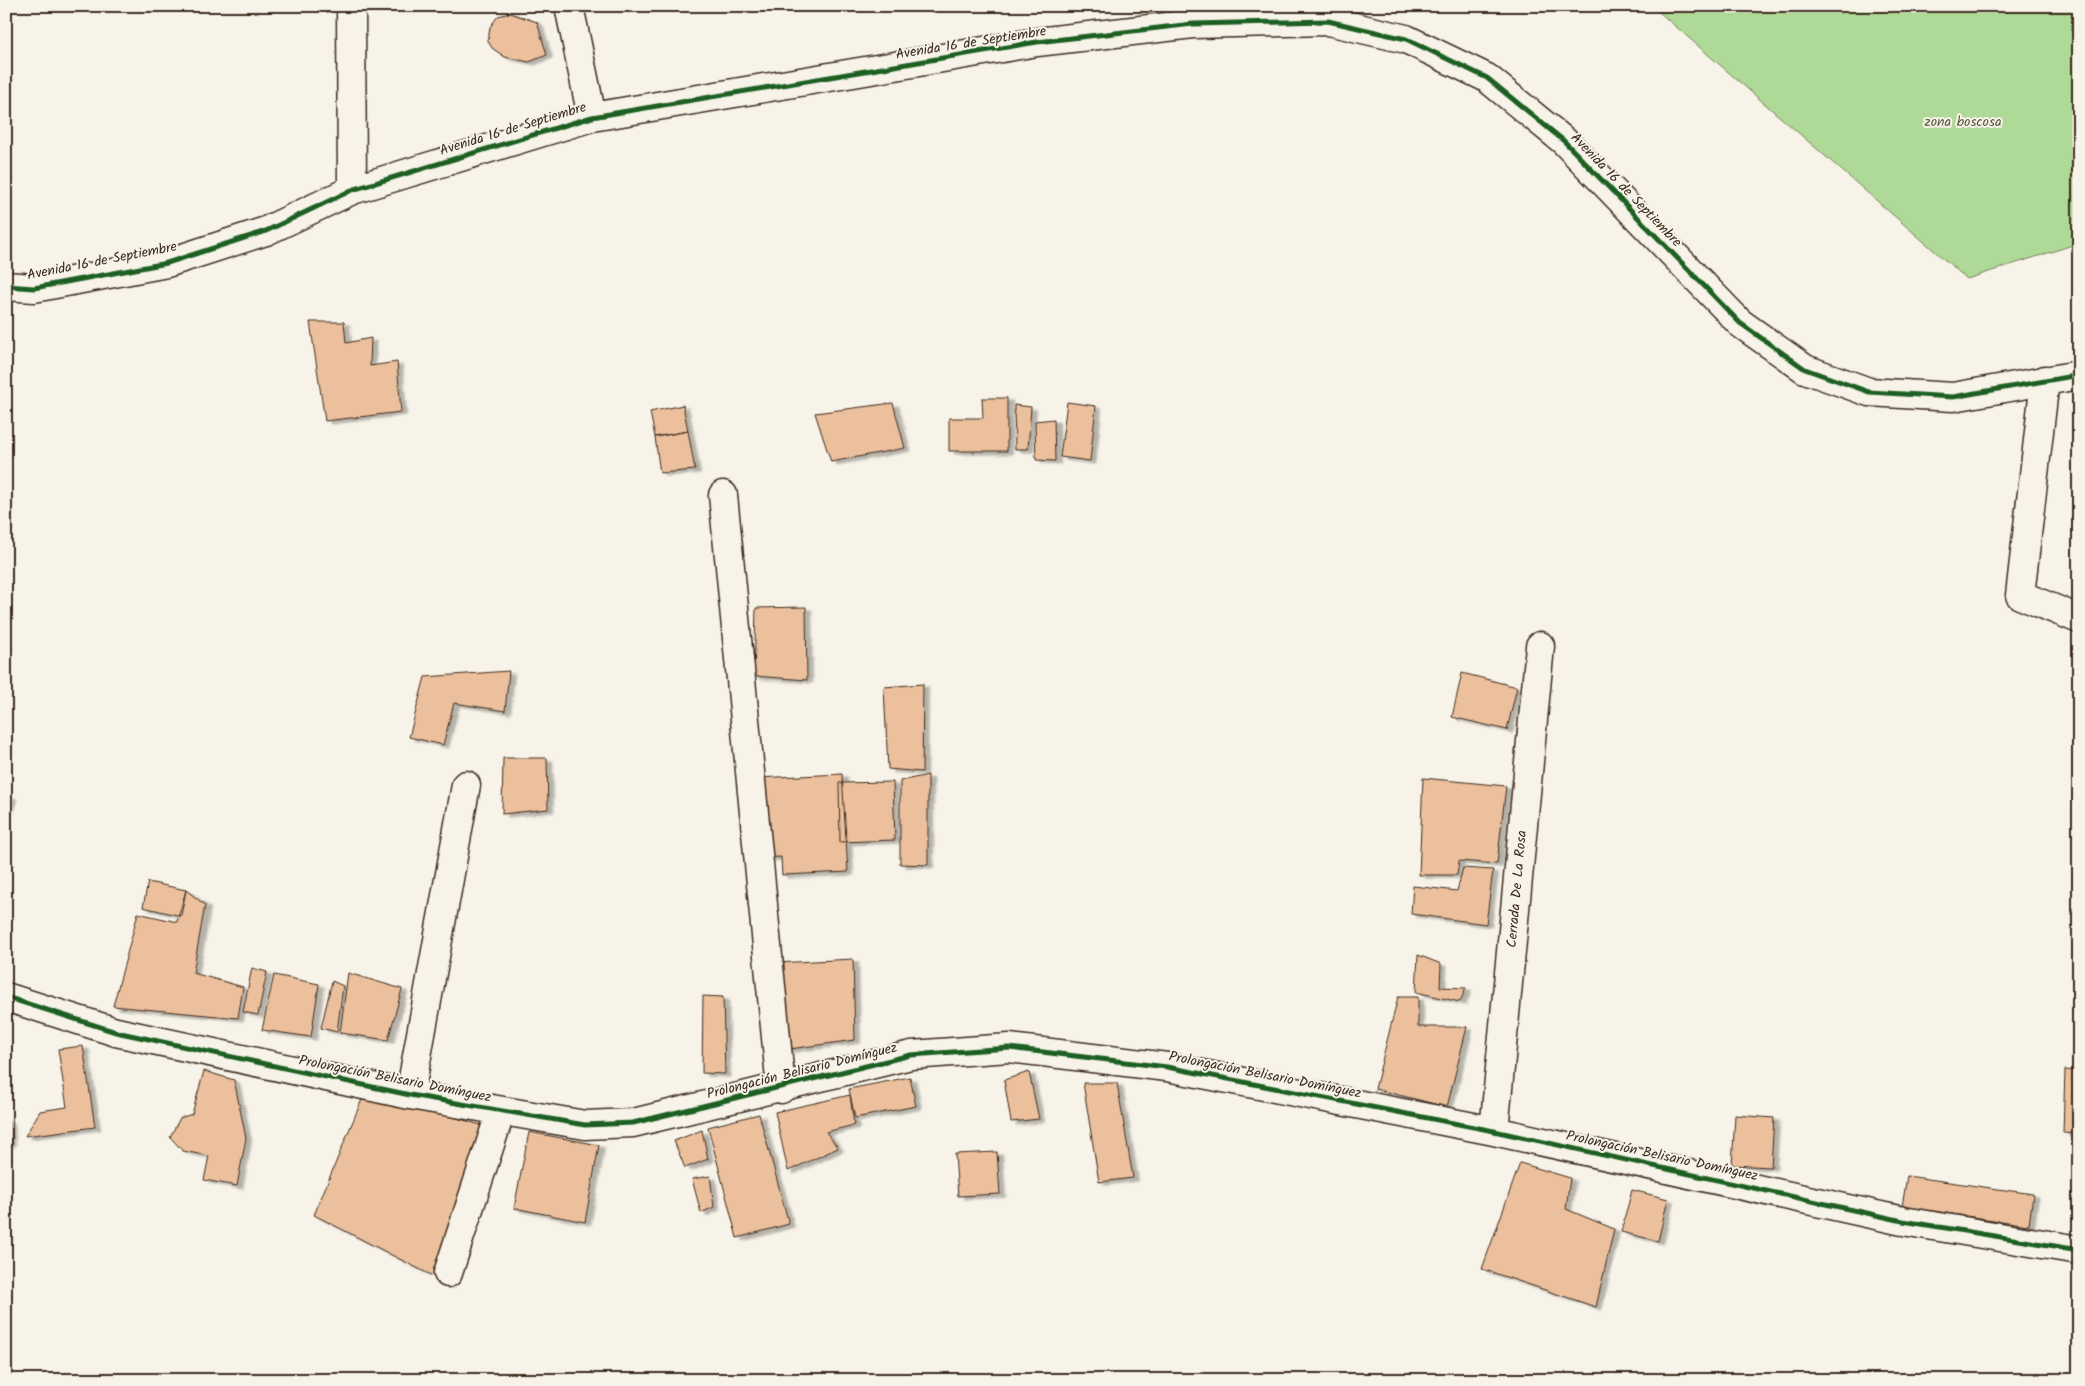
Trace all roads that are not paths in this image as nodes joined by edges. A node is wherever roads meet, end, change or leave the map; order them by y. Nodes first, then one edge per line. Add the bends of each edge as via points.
1 (351, 6) edge
2 (569, 6) edge
3 (592, 117) junction
4 (352, 190) junction
5 (6, 286) edge
6 (2079, 375) edge
7 (2045, 380) junction
8 (723, 495) dead end
9 (2079, 619) edge
10 (1540, 646) dead end
11 (466, 785) dead end
12 (6, 997) edge
13 (781, 1089) junction
14 (410, 1095) junction
15 (502, 1111) junction
16 (1494, 1131) junction
17 (2079, 1250) edge
18 (448, 1273) dead end

1 - 4 street
2 - 3 street
3 - 4 street, Avenida 16 de Septiembre
3 - 7 street, Avenida 16 de Septiembre via 1037,42 1193,24 1328,21 1406,39 1487,78 1564,141 1740,323 1806,369 1869,392 1953,397
4 - 5 street, Avenida 16 de Septiembre via 266,231 168,263 34,288
6 - 7 street, Avenida 16 de Septiembre
7 - 9 street via 2020,595
8 - 13 street
10 - 16 street, Cerrada De La Rosa
11 - 14 street
12 - 14 street, Prolongación Belisario Domínguez via 116,1032
13 - 15 street, Prolongación Belisario Domínguez via 633,1123 585,1125
13 - 16 street, Prolongación Belisario Domínguez via 911,1055 1009,1048 1167,1067
14 - 15 street, Prolongación Belisario Domínguez
15 - 18 street
16 - 17 street, Prolongación Belisario Domínguez via 1903,1221

